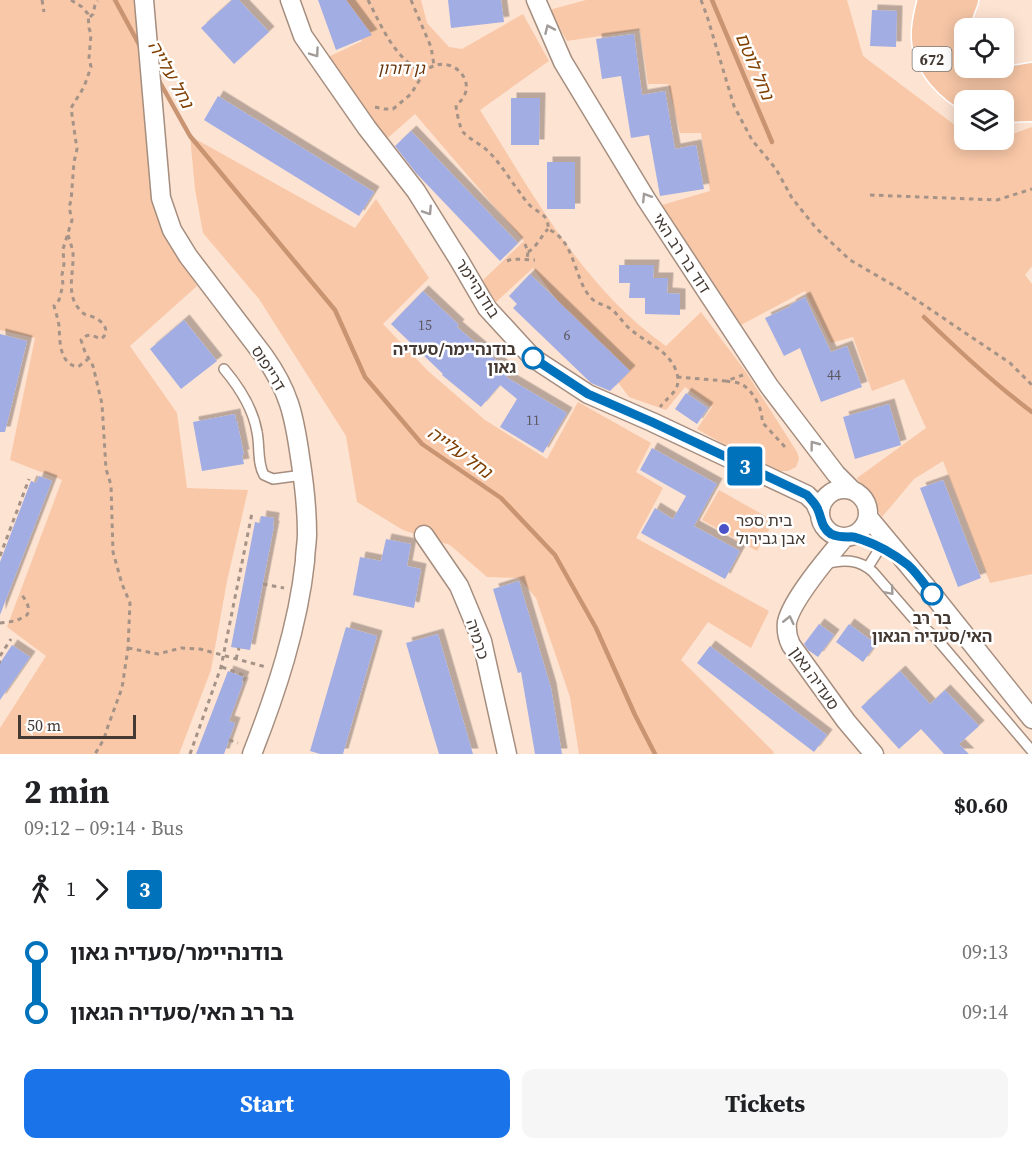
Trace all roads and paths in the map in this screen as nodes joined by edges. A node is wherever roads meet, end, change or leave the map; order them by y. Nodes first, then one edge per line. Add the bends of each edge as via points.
1 (42, 0) edge
2 (70, 0) edge
3 (144, 0) edge
4 (290, 0) edge
5 (368, 0) edge
6 (411, 0) edge
7 (536, 0) edge
8 (701, 0) edge
9 (933, 0) edge
10 (963, 0) edge
11 (98, 1) edge
12 (44, 12) dead end
13 (89, 18) junction
14 (957, 18) edge
15 (434, 65) junction
16 (426, 69) junction
17 (992, 78) edge
18 (1032, 78) edge
19 (956, 90) edge
20 (1032, 106) edge
21 (375, 107) dead end
22 (1014, 107) edge
23 (1032, 189) edge
24 (870, 195) dead end
25 (548, 229) junction
26 (68, 235) junction
27 (525, 244) dead end
28 (528, 252) junction
29 (527, 259) junction
30 (535, 260) dead end
31 (507, 261) dead end
32 (89, 359) junction
33 (224, 369) dead end
34 (758, 369) junction
35 (677, 377) junction
36 (726, 381) junction
37 (1032, 385) edge
38 (652, 422) junction
39 (786, 447) dead end
40 (303, 475) junction
41 (29, 479) dead end
42 (852, 490) junction
43 (819, 512) junction
44 (252, 513) dead end
45 (868, 517) junction
46 (424, 536) dead end
47 (848, 537) junction
48 (880, 548) junction
49 (0, 556) edge
50 (823, 565) junction
51 (909, 566) junction
52 (868, 567) junction
53 (263, 584) dead end
54 (279, 587) dead end
55 (22, 595) dead end
56 (0, 623) edge
57 (12, 639) dead end
58 (128, 648) junction
59 (239, 648) dead end
60 (0, 656) edge
61 (224, 656) junction
62 (236, 659) junction
63 (262, 666) dead end
64 (221, 667) junction
65 (243, 680) dead end
66 (213, 692) junction
67 (218, 694) dead end
68 (1032, 719) edge
69 (200, 728) junction
70 (205, 730) dead end
71 (229, 740) dead end
72 (234, 741) dead end
73 (1032, 751) edge
74 (95, 754) edge
75 (190, 754) edge
76 (252, 754) edge
77 (507, 754) edge
78 (874, 754) edge

1 - 12 path
2 - 13 path via 86,10
3 - 40 street, דרייפוס via 161,198 172,230 188,256 275,371 295,420
4 -> 38 street, בודנהיימר via 303,36 416,191 487,308 533,358 588,394
5 - 16 path via 386,37 402,57 421,71
6 - 15 path via 431,47
34 -> 7 street, דוד בר רב האי via 646,199 569,72
8 - 37 path via 734,106 752,140 816,228 850,260 1010,363
9 - 19 main road, 672 via 927,39 941,74
10 - 14 main road, 672
11 - 13 path
13 - 26 path via 91,67 71,108 77,149
15 - 16 path
15 - 25 path via 455,67 464,77 466,91 456,105 461,129 491,154 528,204 546,217
16 - 21 path via 411,94 393,109
17 - 18 main road, 672
20 - 22 main road
23 - 24 path via 997,200
25 - 28 path
25 - 35 path via 567,247 586,291 663,352
26 - 32 path via 63,249 63,285 54,306 59,338 62,352 72,366 78,367
26 - 32 path via 73,254 72,296 82,312 96,318 107,331 101,339 89,335 81,340
27 - 28 path
28 - 29 path
29 - 30 path
29 - 31 path
32 - 58 path via 102,404 113,552 130,603
33 - 40 lane via 253,415 264,475 273,479
34 - 36 path
42 -> 34 street, דוד בר רב האי
35 - 36 path
35 - 38 path via 675,393
36 - 39 path via 741,384 752,394 762,422
38 - 43 street, בודנהיימר via 807,495
40 - 76 street, דרייפוס via 307,535 301,591 281,671
41 - 49 path
42 - 43 street via 830,493
42 - 45 street via 866,504
43 - 47 street via 830,533
44 - 61 path via 242,580
45 - 47 street via 862,529
45 - 51 street
46 - 77 street, כרמיה via 459,586 482,641
47 - 48 street
47 - 50 street, סעדיה גאון
48 - 51 street
48 - 52 lane
50 - 52 lane via 845,561
78 -> 50 street, סעדיה גאון via 846,721 786,634 793,606
51 - 68 street
52 -> 73 lane via 936,638
53 - 54 path
55 - 56 path via 28,605 27,615
57 - 60 path
58 - 61 path via 158,654 191,648
58 - 74 path via 122,687
59 - 62 path
61 - 62 path
61 - 64 path
62 - 63 path
64 - 65 path via 246,676
64 - 66 path
66 - 67 path
66 - 69 path
69 - 70 path
69 - 75 path
71 - 72 path

